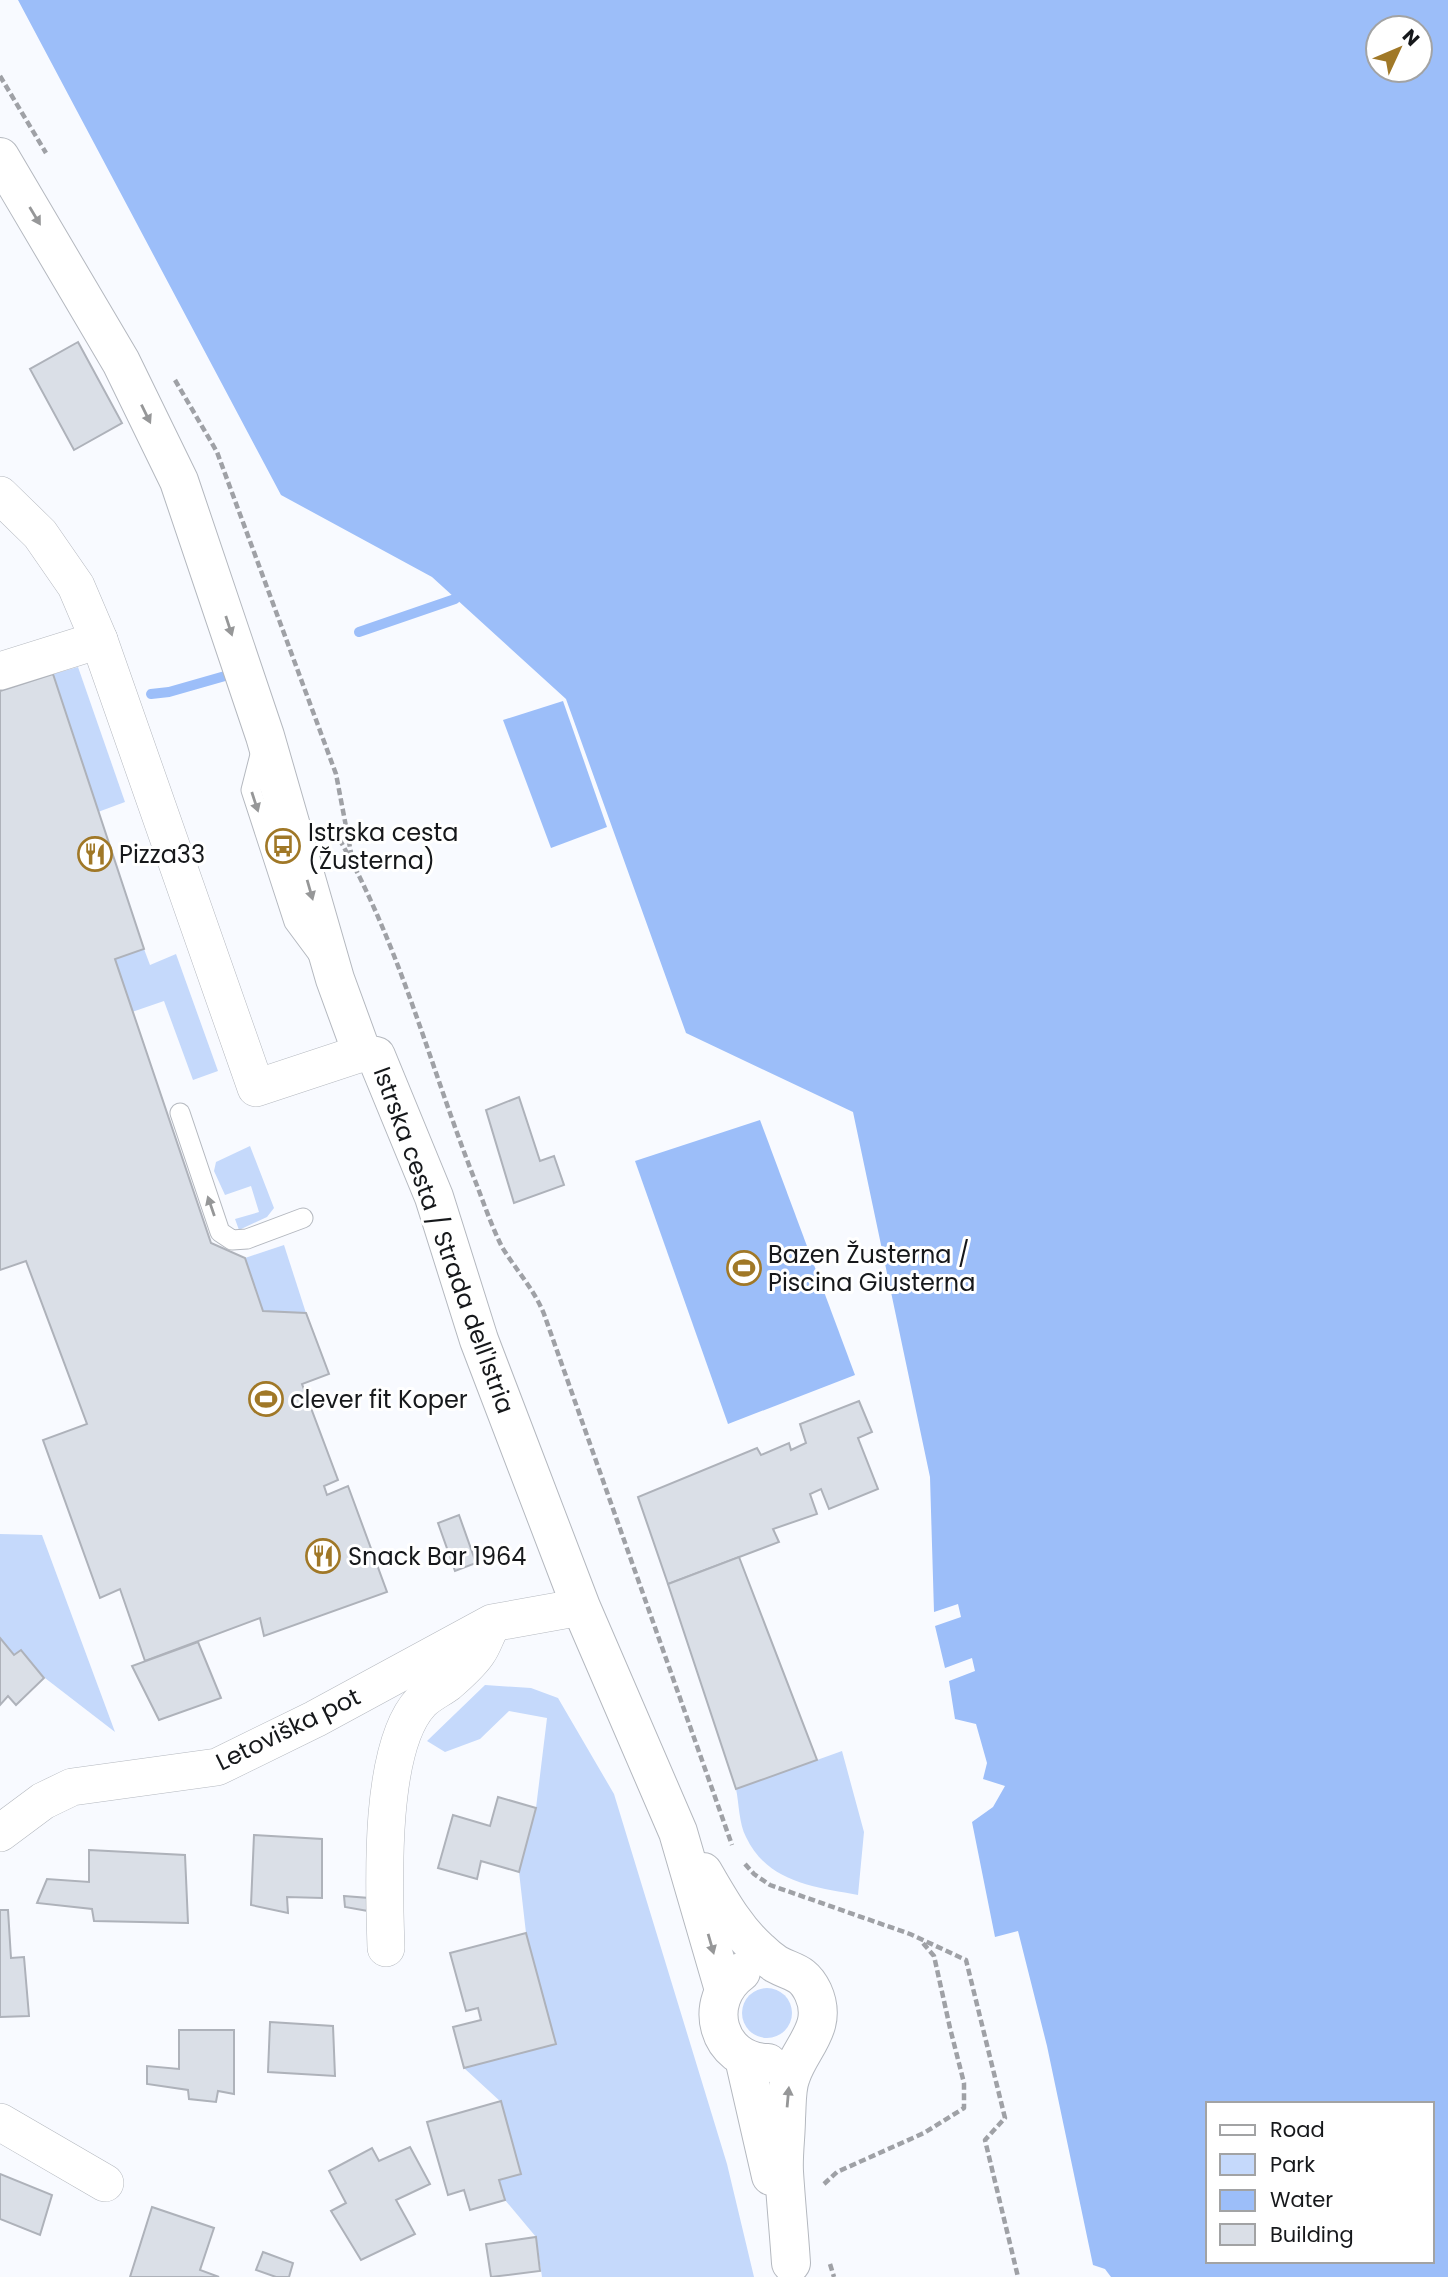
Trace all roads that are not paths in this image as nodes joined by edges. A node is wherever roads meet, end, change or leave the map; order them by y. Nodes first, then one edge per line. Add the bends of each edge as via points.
1 (0, 158) edge
2 (0, 495) edge
3 (99, 640) junction
4 (0, 671) edge
5 (362, 1053) junction
6 (180, 1113) dead end
7 (303, 1218) dead end
8 (581, 1607) junction
9 (492, 1623) junction
10 (678, 1832) junction
11 (0, 1833) edge
12 (386, 1948) dead end
13 (776, 1964) junction
14 (724, 1990) junction
15 (802, 2051) junction
16 (744, 2058) junction
17 (0, 2122) edge
18 (105, 2183) dead end
19 (793, 2270) edge

1 -> 5 street, Istrska cesta / Strada dell'Istria via 121,362 179,481 265,736 335,979
2 - 3 street via 40,534 62,565
3 - 4 street
3 - 5 street via 256,1088
5 - 8 street, Istrska cesta / Strada dell'Istria via 376,1056 434,1197 479,1340
7 -> 6 lane via 247,1239 232,1240 220,1231
8 - 9 street, Letoviška pot
8 - 10 street, Istrska cesta / Strada dell'Istria
9 - 11 street, Letoviška pot via 216,1767 72,1787 43,1801
9 - 12 street via 478,1652 422,1701 405,1728 387,1813
10 - 13 street, Istrska cesta / Strada dell'Istria via 743,1933
10 -> 14 street, Istrska cesta / Strada dell'Istria
13 - 14 street via 746,1968
13 - 15 street, Istrska cesta / Strada dell'Istria via 792,1969 813,1992 817,2023
14 - 16 street, Istrska cesta / Strada dell'Istria via 718,2004 722,2035
15 - 16 street via 774,2063
19 -> 15 street, Istrska cesta / Strada dell'Istria via 784,2169 790,2077
16 - 19 street, Istrska cesta / Strada dell'Istria
17 - 18 street

